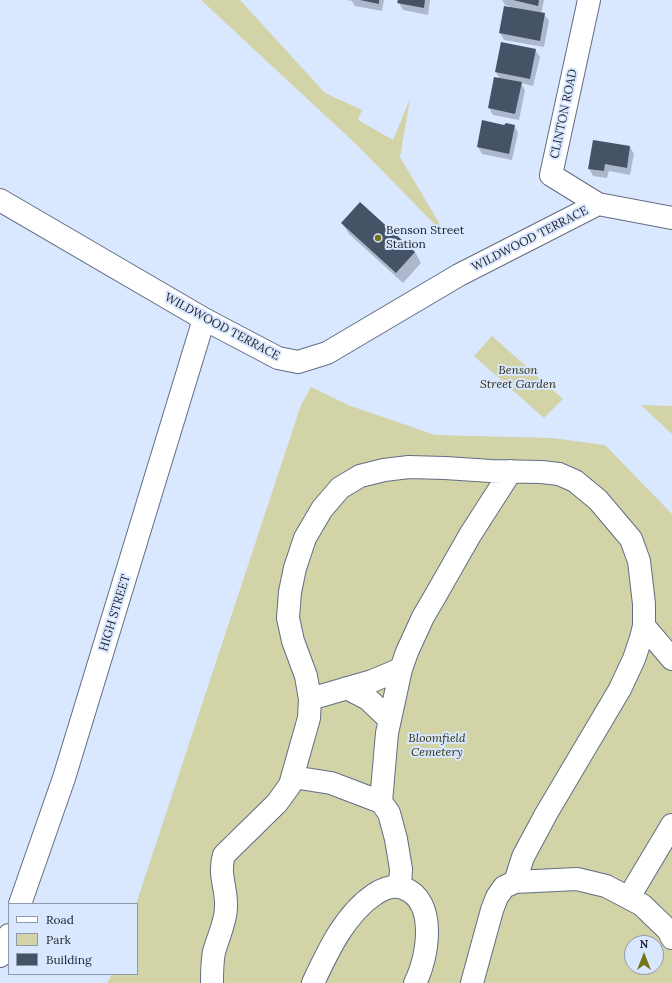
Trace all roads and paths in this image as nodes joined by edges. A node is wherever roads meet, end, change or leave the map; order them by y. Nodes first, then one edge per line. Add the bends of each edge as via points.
1 (589, 0) edge
2 (0, 200) edge
3 (598, 204) junction
4 (672, 218) edge
5 (204, 319) junction
6 (511, 471) junction
7 (644, 626) junction
8 (672, 659) edge
9 (401, 669) junction
10 (347, 688) junction
11 (310, 698) junction
12 (390, 720) junction
13 (293, 777) junction
14 (381, 802) junction
15 (672, 825) edge
16 (515, 882) junction
17 (400, 887) junction
18 (629, 898) junction
19 (20, 903) edge
20 (8, 937) edge
21 (672, 938) edge
22 (0, 956) edge
23 (212, 983) edge
24 (313, 983) edge
25 (415, 983) edge
26 (472, 983) edge

1 - 3 street, CLINTON ROAD via 551,174
2 - 5 street, WILDWOOD TERRACE
3 - 4 street
3 - 5 street, WILDWOOD TERRACE via 459,275 326,353 298,362 278,358
5 - 19 street, HIGH STREET via 64,778
6 - 7 street via 559,474 575,481 598,500 631,539 639,560
6 - 9 street via 470,535 423,617
6 - 11 street via 445,468 384,470 360,476 340,488 322,509 305,538 290,592 288,618
7 - 8 street
7 - 16 street via 634,659 620,689 523,857
9 - 10 street
9 - 12 street
10 - 11 street
10 - 12 street via 368,699
11 - 13 street via 309,718
12 - 14 street
13 - 14 street via 331,783
13 - 23 street via 277,802 224,855 221,866 226,908 214,952
14 - 17 street via 389,813 396,839 401,869
15 - 18 street
16 - 18 street via 577,879 606,886
16 - 26 street via 504,887 497,897
17 - 24 street via 387,888 376,893 361,905 335,940
17 - 25 street via 411,891 418,898 428,926 424,958
18 - 21 street via 642,905 668,930
20 - 22 street

